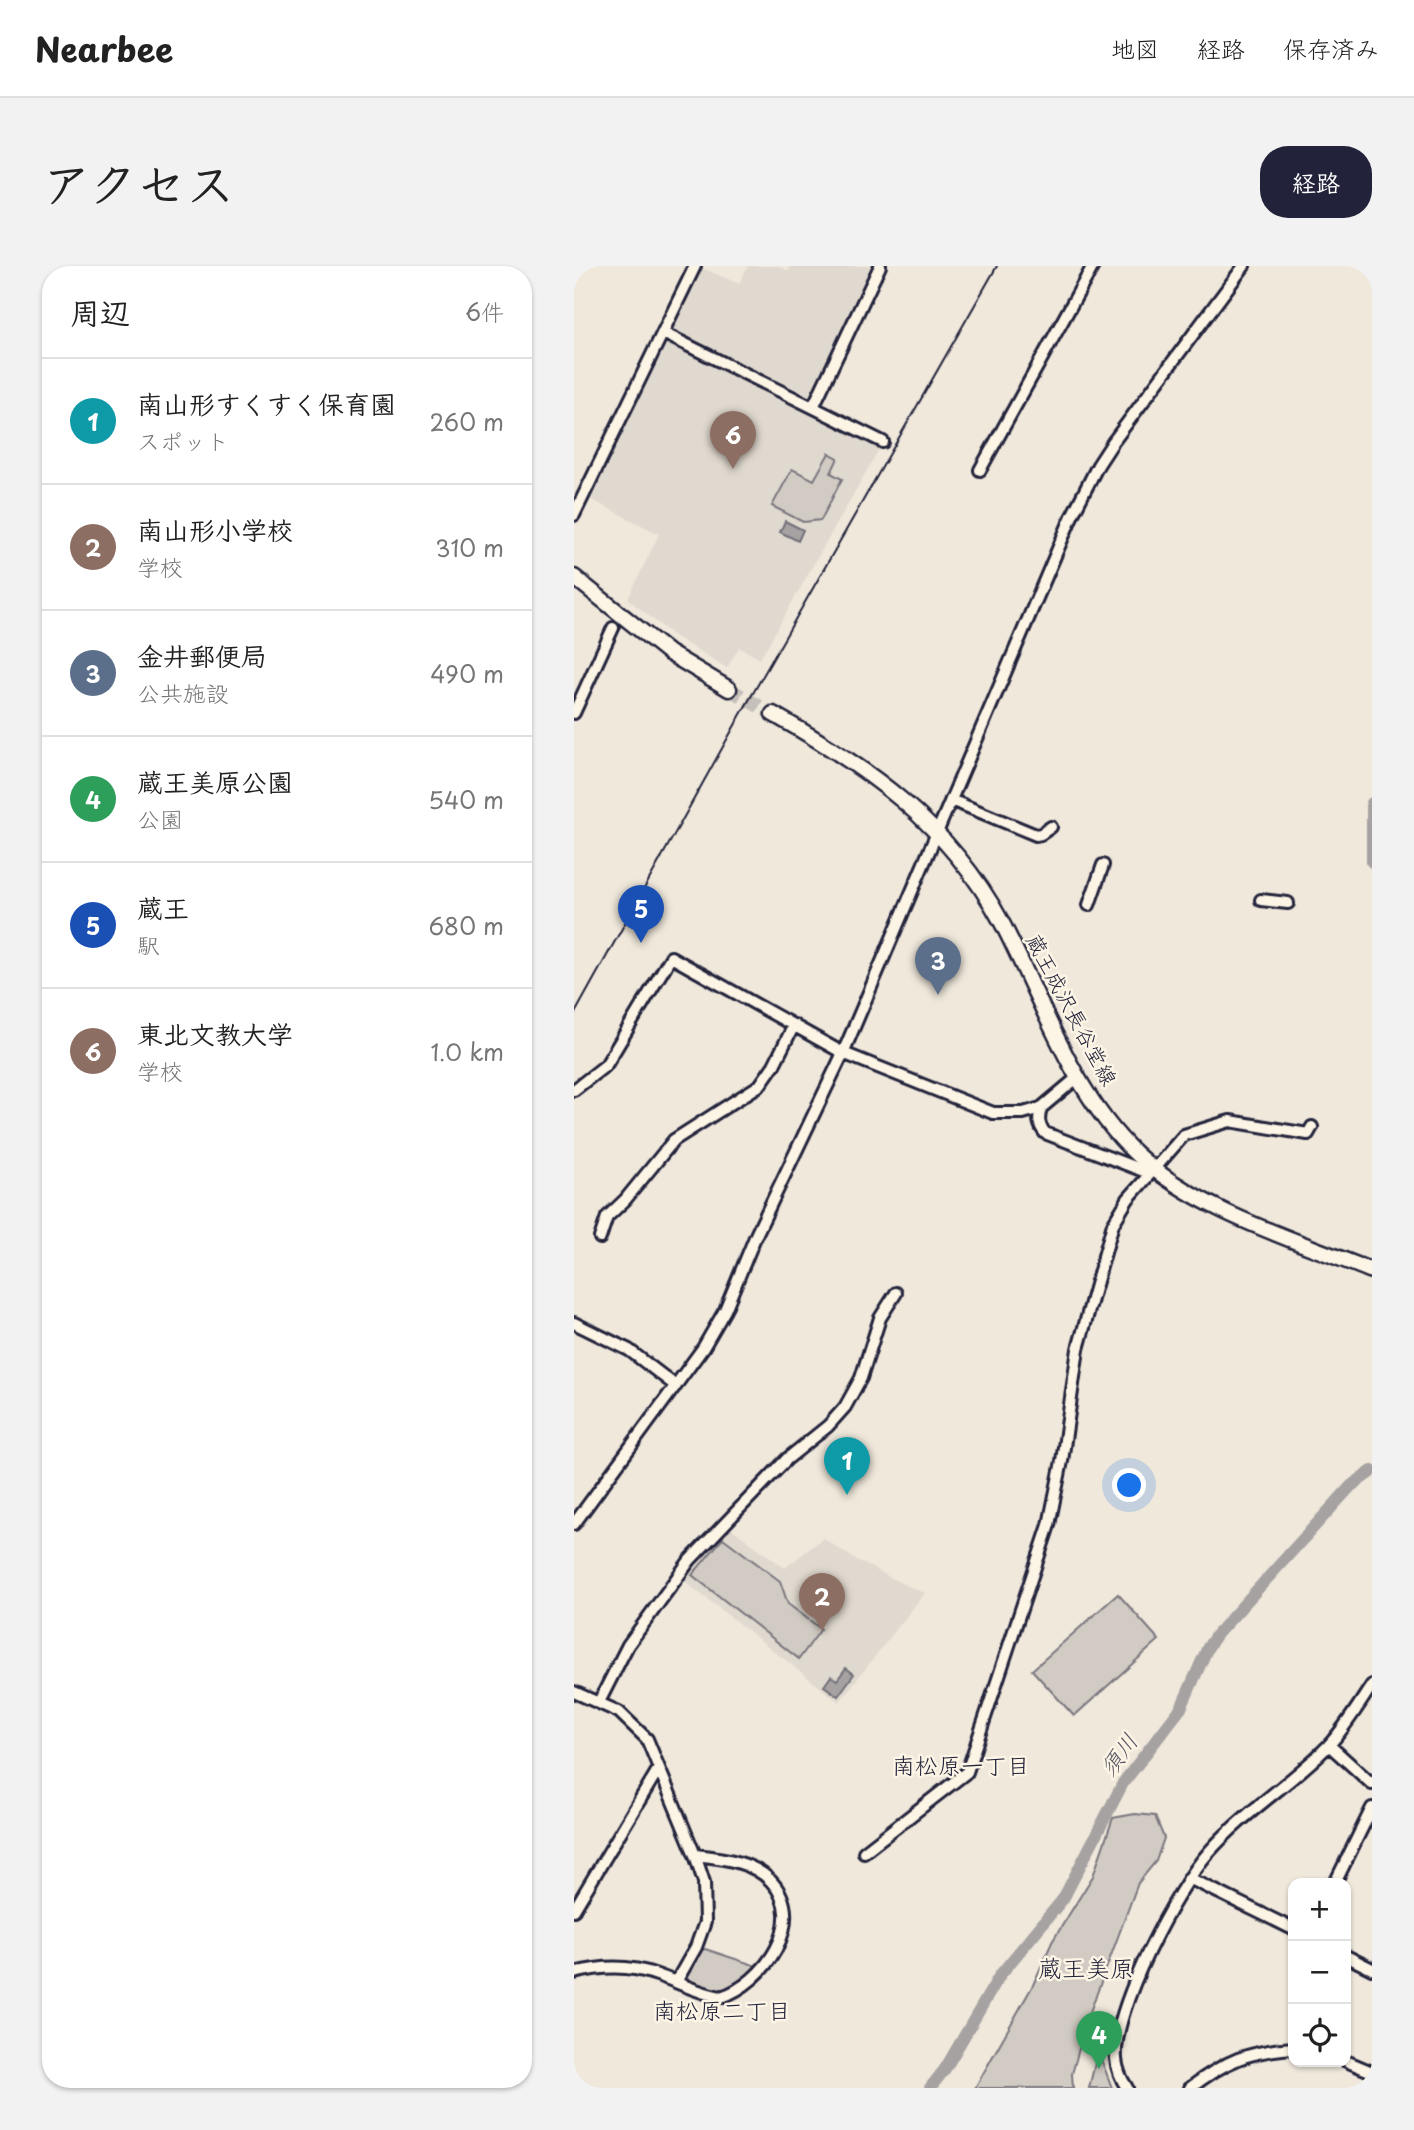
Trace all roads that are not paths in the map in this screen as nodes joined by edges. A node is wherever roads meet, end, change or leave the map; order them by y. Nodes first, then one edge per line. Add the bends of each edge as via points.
1 (695, 266) edge
2 (880, 266) edge
3 (1093, 266) edge
4 (1244, 266) edge
5 (663, 333) junction
6 (813, 408) junction
7 (883, 442) dead end
8 (980, 470) dead end
9 (574, 515) edge
10 (574, 577) edge
11 (613, 628) dead end
12 (729, 689) tunnel mouth
13 (574, 713) edge
14 (773, 714) tunnel mouth
15 (951, 800) junction
16 (1051, 827) dead end
17 (936, 832) junction
18 (1103, 865) dead end
19 (1262, 900) dead end
20 (1288, 903) dead end
21 (1090, 905) dead end
22 (794, 1025) junction
23 (843, 1053) junction
24 (1078, 1077) junction
25 (574, 1090) edge
26 (1041, 1108) junction
27 (1312, 1127) dead end
28 (1152, 1170) junction
29 (600, 1238) dead end
30 (1372, 1271) edge
31 (896, 1293) dead end
32 (574, 1323) edge
33 (676, 1386) junction
34 (574, 1524) edge
35 (1372, 1685) edge
36 (574, 1692) edge
37 (599, 1702) junction
38 (1329, 1745) junction
39 (659, 1768) junction
40 (1372, 1784) edge
41 (1372, 1808) edge
42 (864, 1852) dead end
43 (695, 1856) junction
44 (1189, 1878) junction
45 (1337, 1878) edge
46 (574, 1910) edge
47 (1288, 1927) edge
48 (1351, 1958) edge
49 (1372, 1969) edge
50 (574, 1973) edge
51 (676, 1982) junction
52 (1288, 2049) edge
53 (1351, 2063) edge
54 (1372, 2072) edge
55 (1128, 2088) edge
56 (1190, 2088) edge

1 - 5 street
2 - 6 street
3 - 8 street
4 - 15 street via 1098,465
5 - 6 street
5 - 9 street
6 - 7 street
10 - 12 main road via 668,653
11 - 13 street
14 - 17 main road, 蔵王成沢長谷堂線 via 867,771
15 - 16 street via 1036,835
15 - 17 street
17 - 23 street
17 - 24 main road, 蔵王成沢長谷堂線 via 1000,919
18 - 21 street
19 - 20 street
22 - 23 street
22 - 25 street via 671,957 606,1065
22 - 29 street via 760,1085 674,1140 607,1217
23 - 26 street via 993,1113
23 - 33 street via 725,1310
24 - 26 street
24 - 28 main road, 蔵王成沢長谷堂線 via 1111,1126
26 - 28 street via 1038,1118 1045,1133
27 - 28 street via 1308,1134 1220,1122 1184,1135
28 - 30 main road, 蔵王成沢長谷堂線 via 1206,1203
28 - 42 street via 1113,1224 1079,1349 1049,1525 967,1772
31 - 37 street via 880,1318 861,1378 845,1407 787,1459 690,1560 628,1645
32 - 33 street via 629,1350
33 - 34 street
35 - 38 street
36 - 37 street
37 - 39 street via 640,1731
38 - 40 street
38 - 44 street via 1224,1835
39 - 43 street
39 - 46 street
41 - 45 street
43 - 51 street via 704,1882 705,1922
43 - 51 street via 730,1860 764,1875 782,1899 783,1933 769,1962 728,1995 711,1995
44 - 47 street
44 - 55 street via 1156,1936 1125,2007 1116,2056 1121,2080
48 - 49 street
50 - 51 street via 620,1967
52 - 56 street via 1247,2054
53 - 54 street

